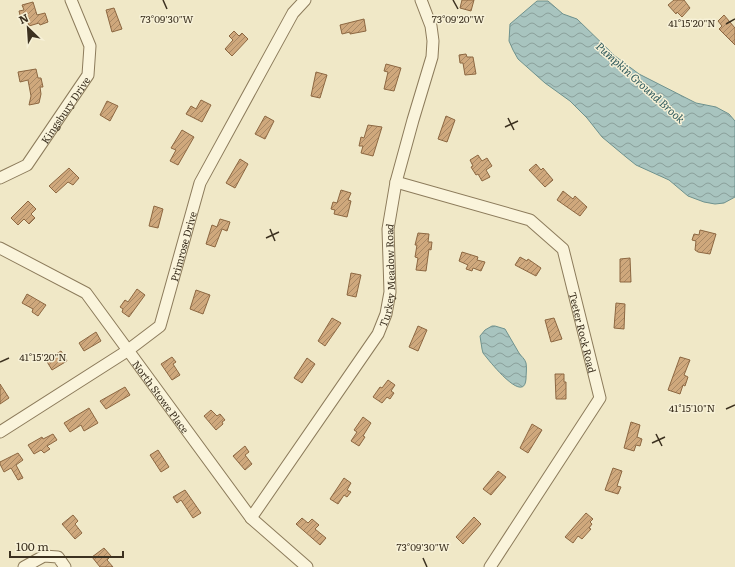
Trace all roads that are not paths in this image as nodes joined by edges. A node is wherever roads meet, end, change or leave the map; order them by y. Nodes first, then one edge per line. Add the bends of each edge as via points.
1 (71, 0) edge
2 (304, 0) edge
3 (422, 0) edge
4 (0, 178) edge
5 (396, 182) junction
6 (0, 248) edge
7 (127, 351) junction
8 (0, 432) edge
9 (251, 518) junction
10 (24, 567) edge
11 (65, 567) edge
12 (307, 567) edge
13 (490, 567) edge

1 - 4 street, Kingsbury Drive via 90,46 88,75 27,166
2 - 7 street, Primrose Drive via 286,25 200,183 160,326
3 - 5 street, Turkey Meadow Road via 431,26 432,57
5 - 9 street, Turkey Meadow Road via 388,229 390,292 386,314 378,334
5 - 13 street, Teeter Rock Road via 530,220 563,249 600,398
6 - 7 street, North Stowe Place via 86,294
7 - 8 street, Primrose Drive
7 - 9 street, North Stowe Place
9 - 12 street, North Stowe Place
10 - 11 street via 44,556 58,557

